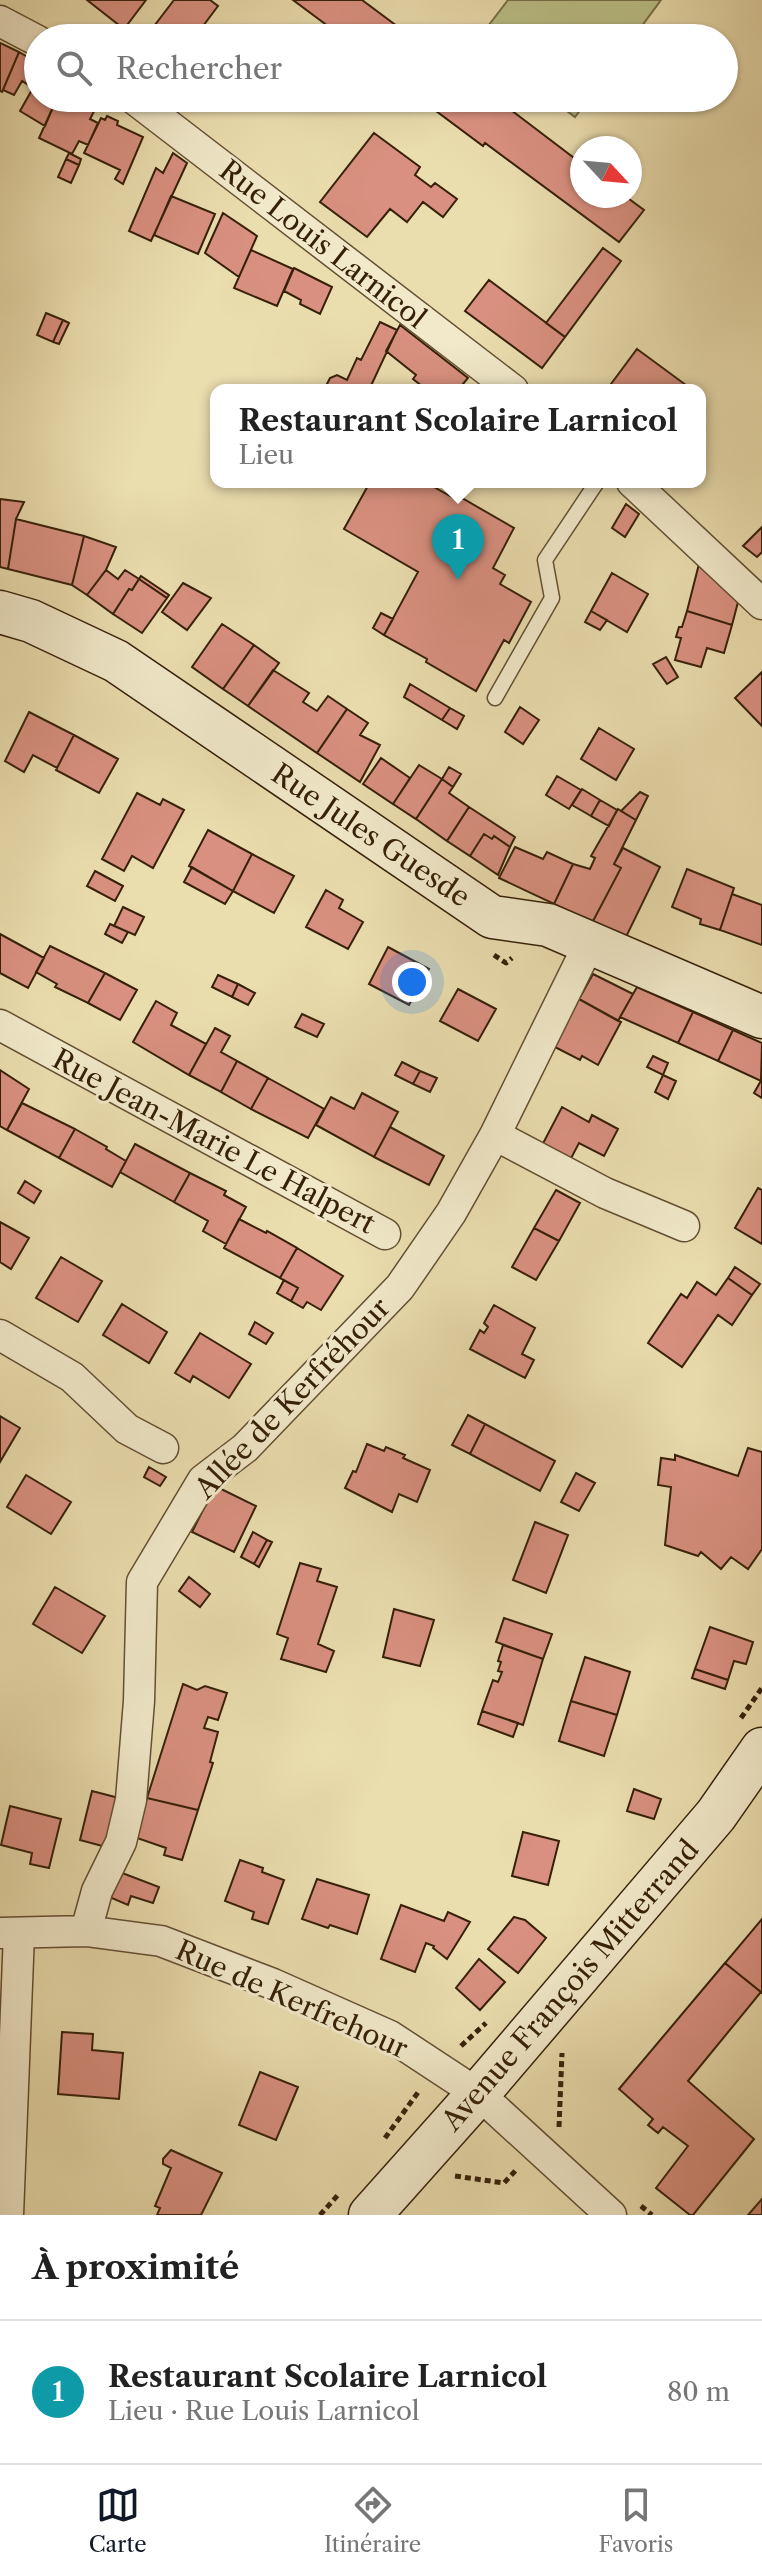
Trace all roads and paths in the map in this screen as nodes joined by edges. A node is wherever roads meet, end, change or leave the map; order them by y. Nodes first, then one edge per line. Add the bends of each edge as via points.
1 (0, 21) edge
2 (24, 34) edge
3 (151, 112) edge
4 (505, 384) edge
5 (593, 488) edge
6 (638, 488) edge
7 (762, 604) edge
8 (0, 612) edge
9 (495, 698) dead end
10 (590, 942) junction
11 (762, 1017) edge
12 (0, 1025) edge
13 (495, 1135) junction
14 (684, 1226) dead end
15 (385, 1234) dead end
16 (0, 1335) edge
17 (163, 1448) dead end
18 (762, 1749) edge
19 (86, 1931) junction
20 (9, 1933) edge
21 (572, 2041) dead end
22 (477, 2095) junction
23 (536, 2146) junction
24 (447, 2184) dead end
25 (8, 2215) edge
26 (370, 2215) edge
27 (611, 2215) edge

1 - 2 street
3 - 4 street, Rue Louis Larnicol
5 - 9 lane via 545,560 552,598
6 - 7 street
8 - 10 street, Rue Jules Guesde via 116,661 492,917 548,925
10 - 11 street, Rue Jules Guesde
10 - 13 street, Allée de Kerfréhour
12 - 15 street, Rue Jean-Marie Le Halpert
13 - 14 street via 605,1193
13 - 19 street, Allée de Kerfréhour via 451,1213 400,1287 245,1448 203,1480 142,1582 131,1800 121,1842 97,1891
16 - 17 street via 72,1377 127,1429
18 - 22 street, Avenue François Mitterrand via 716,1815
19 - 20 street, Rue de Kerfrehour
19 - 22 street, Rue de Kerfrehour via 161,1941 273,1984 390,2036
20 - 25 street
21 - 23 path via 562,2053 559,2140
22 - 23 street, Rue de Kerfrehour
22 - 26 street, Avenue François Mitterrand
23 - 24 path via 504,2183 456,2175
23 - 27 street, Rue de Kerfrehour

